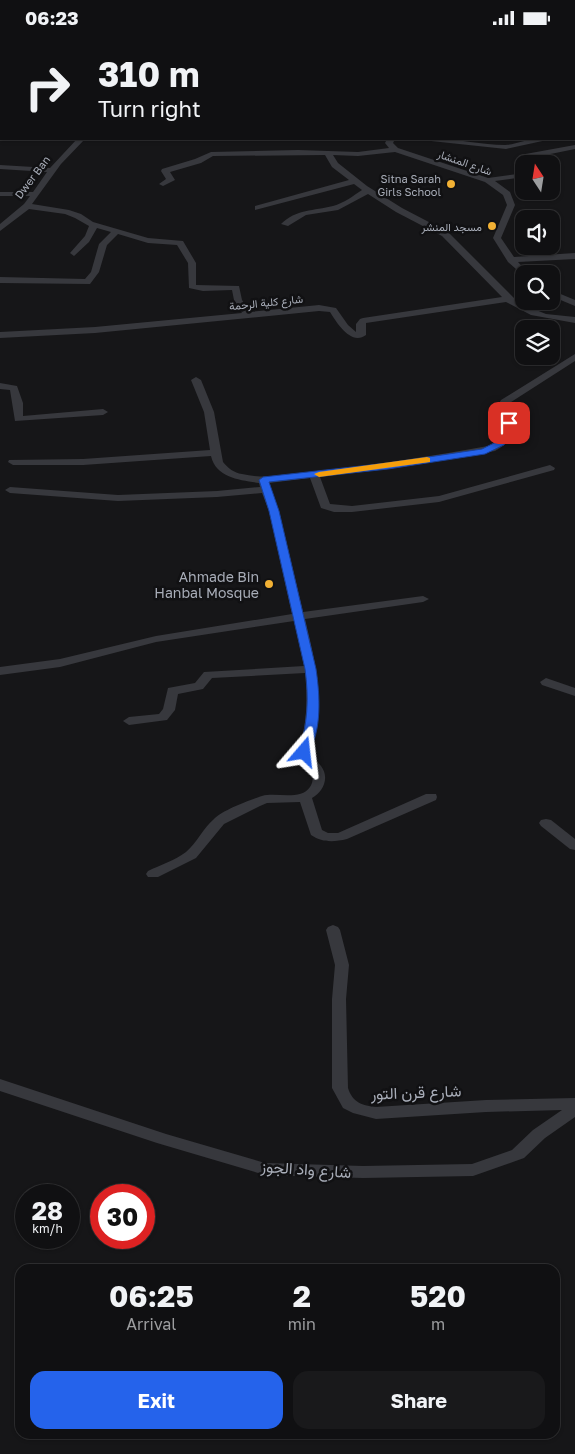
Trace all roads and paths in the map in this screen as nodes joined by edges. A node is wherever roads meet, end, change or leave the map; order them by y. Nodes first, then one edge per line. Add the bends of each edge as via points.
1 (80, 140) edge
2 (391, 140) edge
3 (440, 140) edge
4 (543, 140) dead end
5 (574, 148) edge
6 (396, 150) junction
7 (328, 154) junction
8 (534, 155) edge
9 (0, 167) edge
10 (51, 170) junction
11 (515, 176) edge
12 (488, 180) junction
13 (355, 181) junction
14 (163, 183) dead end
15 (368, 190) junction
16 (0, 194) edge
17 (35, 194) junction
18 (27, 206) junction
19 (258, 209) dead end
20 (285, 224) dead end
21 (93, 225) junction
22 (0, 228) edge
23 (116, 232) junction
24 (74, 253) dead end
25 (575, 256) edge
26 (510, 260) junction
27 (515, 265) edge
28 (0, 280) edge
29 (575, 292) edge
30 (561, 298) joint
31 (507, 299) junction
32 (575, 303) edge
33 (248, 316) junction
34 (575, 320) edge
35 (0, 335) edge
36 (575, 357) edge
37 (196, 380) dead end
38 (0, 386) edge
39 (102, 412) dead end
40 (215, 453) junction
41 (13, 462) dead end
42 (550, 467) dead end
43 (313, 475) junction
44 (265, 485) junction
45 (10, 491) dead end
46 (423, 599) dead end
47 (299, 616) junction
48 (311, 669) junction
49 (0, 671) edge
50 (546, 683) dead end
51 (575, 692) edge
52 (130, 721) dead end
53 (305, 797) junction
54 (431, 797) dead end
55 (546, 823) dead end
56 (575, 846) edge
57 (153, 874) dead end
58 (333, 930) dead end
59 (0, 1085) edge
60 (575, 1104) edge
61 (575, 1109) edge

1 - 10 street, Dwer Ban
2 - 6 street via 390,146
3 - 4 street via 506,147
5 - 8 street
6 - 7 street
6 - 12 street, شارع المنشار
7 - 13 street via 335,165
7 - 14 street via 211,154 165,171 171,180
9 - 10 street
10 - 17 street, Dwer Ban
11 - 12 street
12 - 26 street, شارع المنشار via 506,195 511,205 497,238
13 - 15 street
13 - 19 street
15 - 20 street via 335,208 304,213
15 - 31 street via 445,234
16 - 17 street
17 - 18 street, Dwer Ban
18 - 21 street via 66,212
18 - 22 street, Dwer Ban
21 - 23 street
21 - 24 street via 86,241
23 - 28 street via 103,244 95,272 87,282
23 - 33 street via 180,243 192,263 192,286 202,290 236,288 238,300
25 - 26 street
26 - 27 street, شارع المنشار
29 - 30 street
30 - 32 street
31 - 33 street, شارع كلية الرحمة via 363,321 361,335 357,336 328,308
31 - 34 street via 541,315
33 - 35 street, شارع كلية الرحمة
36 - 43 street via 504,402 502,407 509,423 508,433 491,449
37 - 40 street via 209,412
38 - 39 street via 14,387 18,419
40 - 41 street via 83,462
40 - 44 street via 218,463 227,471
42 - 43 street via 451,497 352,509 334,509 325,505
43 - 44 street
44 - 45 street via 217,494 118,498
44 - 47 street
46 - 47 street
47 - 48 street
47 - 49 street via 154,640 52,665
48 - 52 street via 208,675 199,686 172,691 169,710 163,717
48 - 53 street via 314,690 310,734 303,754 316,768 319,777 317,787
50 - 51 street
53 - 54 street via 316,832 333,838
53 - 57 street via 266,799 219,821 191,855
55 - 56 street
58 - 60 street, شارع قرن التور via 342,965 340,1088 342,1097 349,1104 359,1110 376,1113
59 - 61 street, شارع واد الجوز via 265,1169 363,1172 472,1170 518,1154 539,1134

